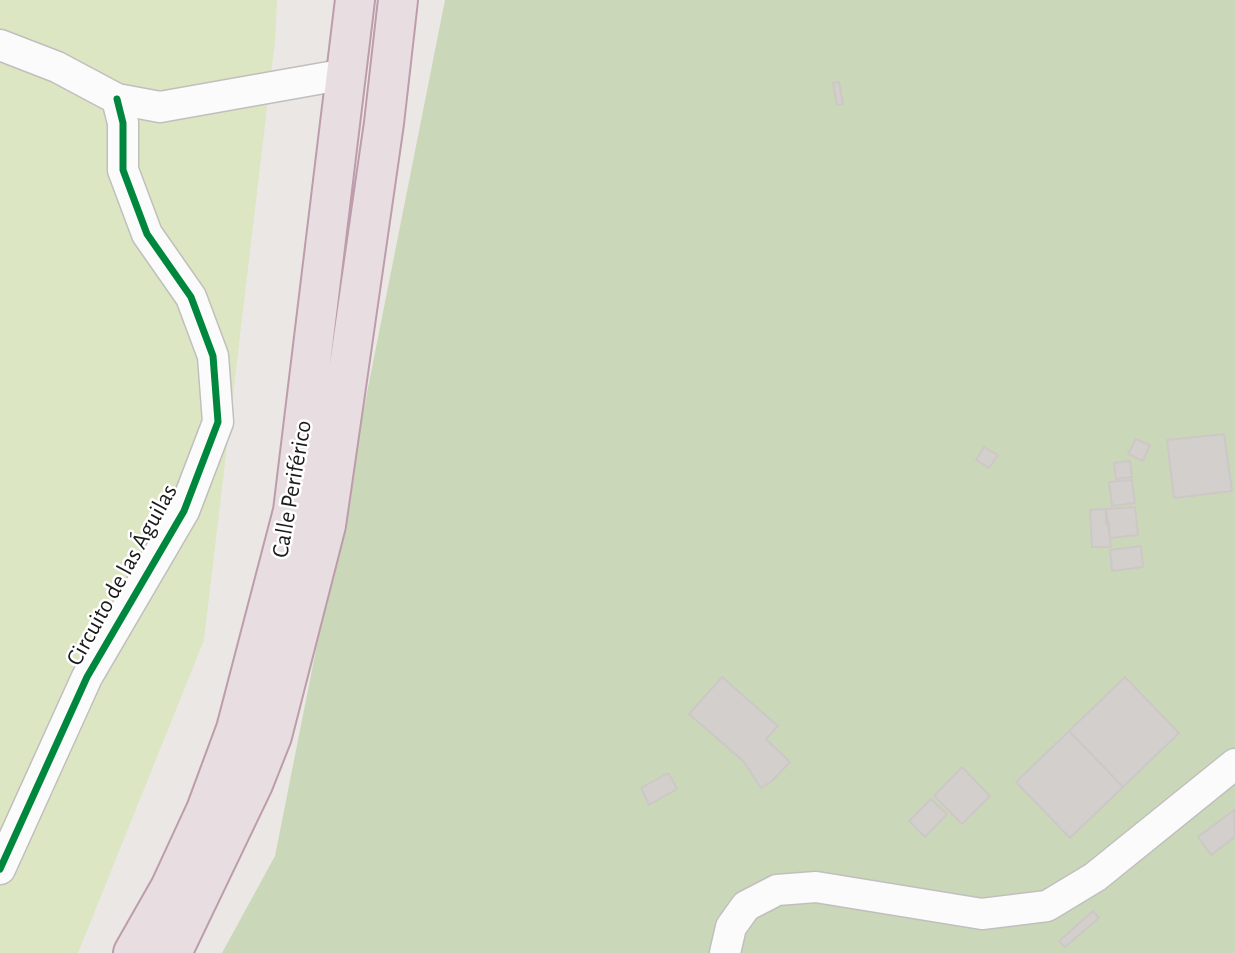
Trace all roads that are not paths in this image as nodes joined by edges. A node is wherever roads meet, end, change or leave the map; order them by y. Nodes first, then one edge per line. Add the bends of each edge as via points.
1 (355, 0) edge
2 (398, 0) edge
3 (424, 0) edge
4 (0, 45) edge
5 (346, 74) junction
6 (117, 99) junction
7 (384, 123) junction
8 (1235, 764) edge
9 (0, 869) edge
10 (133, 953) edge
11 (172, 953) edge
12 (724, 953) edge

1 - 5 highway, Calle Periférico
2 - 7 highway, Calle Periférico
3 - 7 highway
4 - 6 street via 57,67
5 - 6 street via 160,107
5 - 10 highway, Calle Periférico via 293,511 236,729 201,821
6 - 9 street, Circuito de las Águilas via 123,123 123,170 147,234 191,297 213,356 218,422 184,511 87,677
7 - 11 highway, Calle Periférico via 326,525 300,628 263,760
8 - 12 street via 1095,877 1047,906 982,914 816,887 777,890 746,906 731,927

